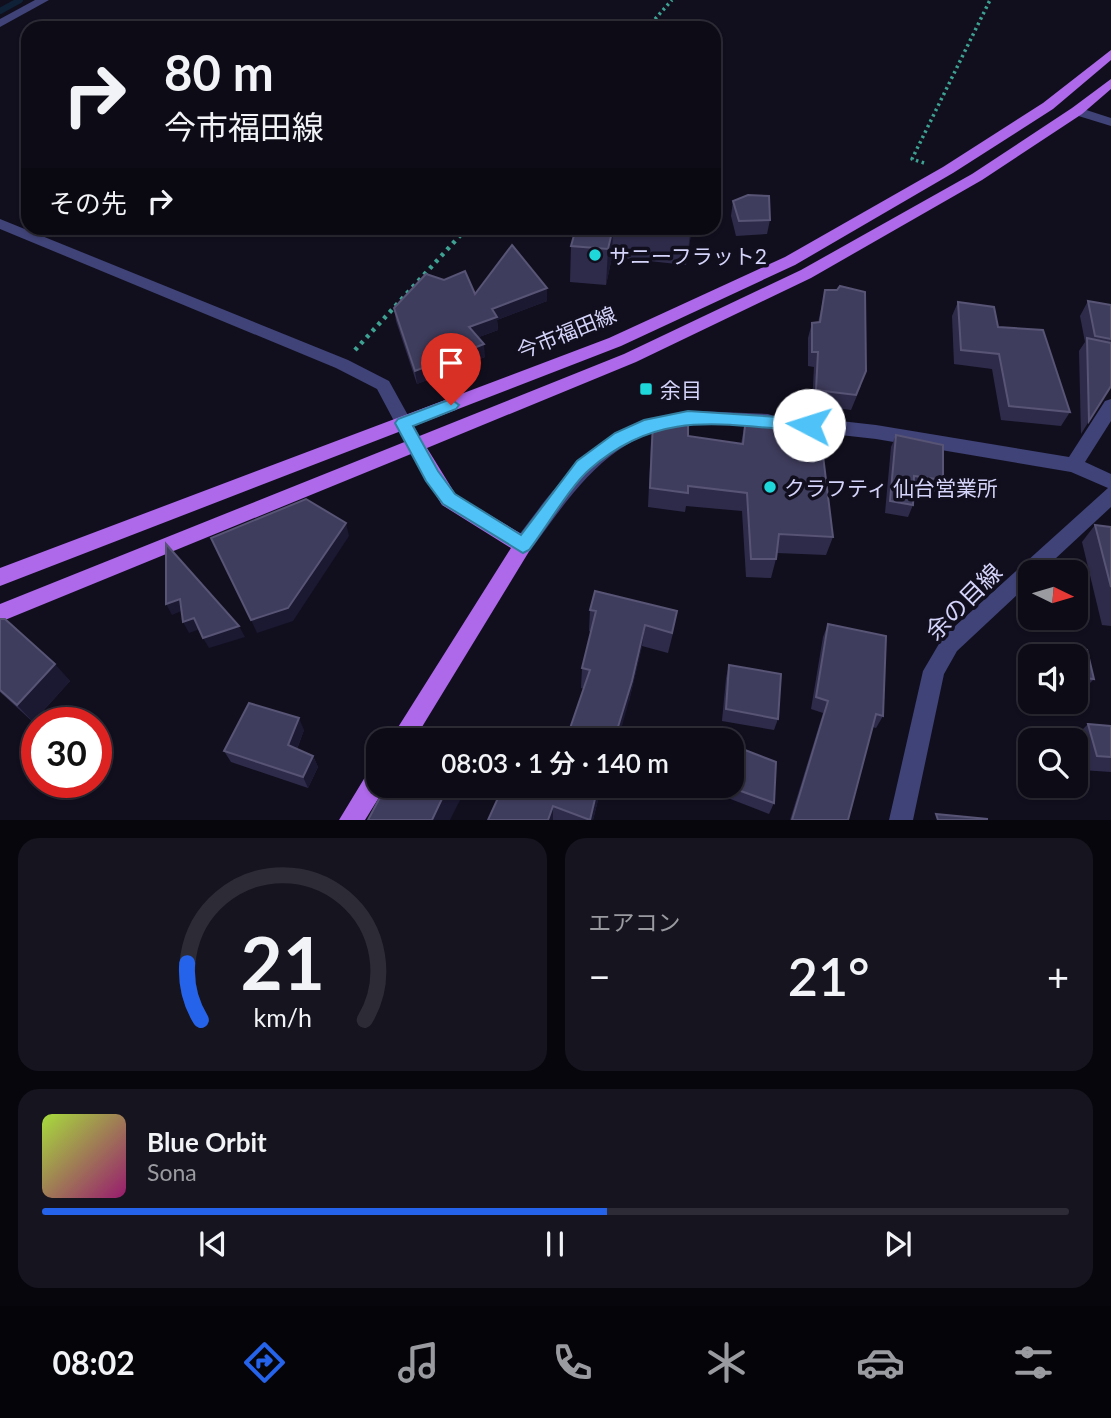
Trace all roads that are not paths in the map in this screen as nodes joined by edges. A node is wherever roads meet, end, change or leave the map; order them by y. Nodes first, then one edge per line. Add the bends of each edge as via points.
1 (43, 0) edge
2 (0, 24) edge
3 (1111, 54) edge
4 (1111, 83) edge
5 (1077, 111) junction
6 (1111, 122) edge
7 (0, 224) edge
8 (21, 233) edge
9 (27, 235) edge
10 (1111, 406) edge
11 (404, 423) junction
12 (416, 446) junction
13 (1080, 467) junction
14 (1109, 485) edge
15 (523, 545) junction
16 (0, 577) edge
17 (0, 613) edge
18 (409, 728) edge
19 (366, 796) edge
20 (351, 820) edge
21 (901, 820) edge

1 - 2 street
3 - 11 main road, 今市福田線 via 1048,106 790,261 640,331
4 - 5 main road
5 - 6 street
5 - 12 main road via 977,177 806,274 630,358
7 - 8 street
9 - 11 street via 342,364 383,385
10 - 13 street
11 - 12 street
11 - 16 main road, 今市福田線
12 - 15 main road via 449,499
12 - 17 main road
13 - 14 street
13 - 15 street via 876,432 688,417 650,424 621,437 583,465
14 - 21 street, 余の目線 via 950,644 934,671
15 - 18 main road
19 - 20 main road

